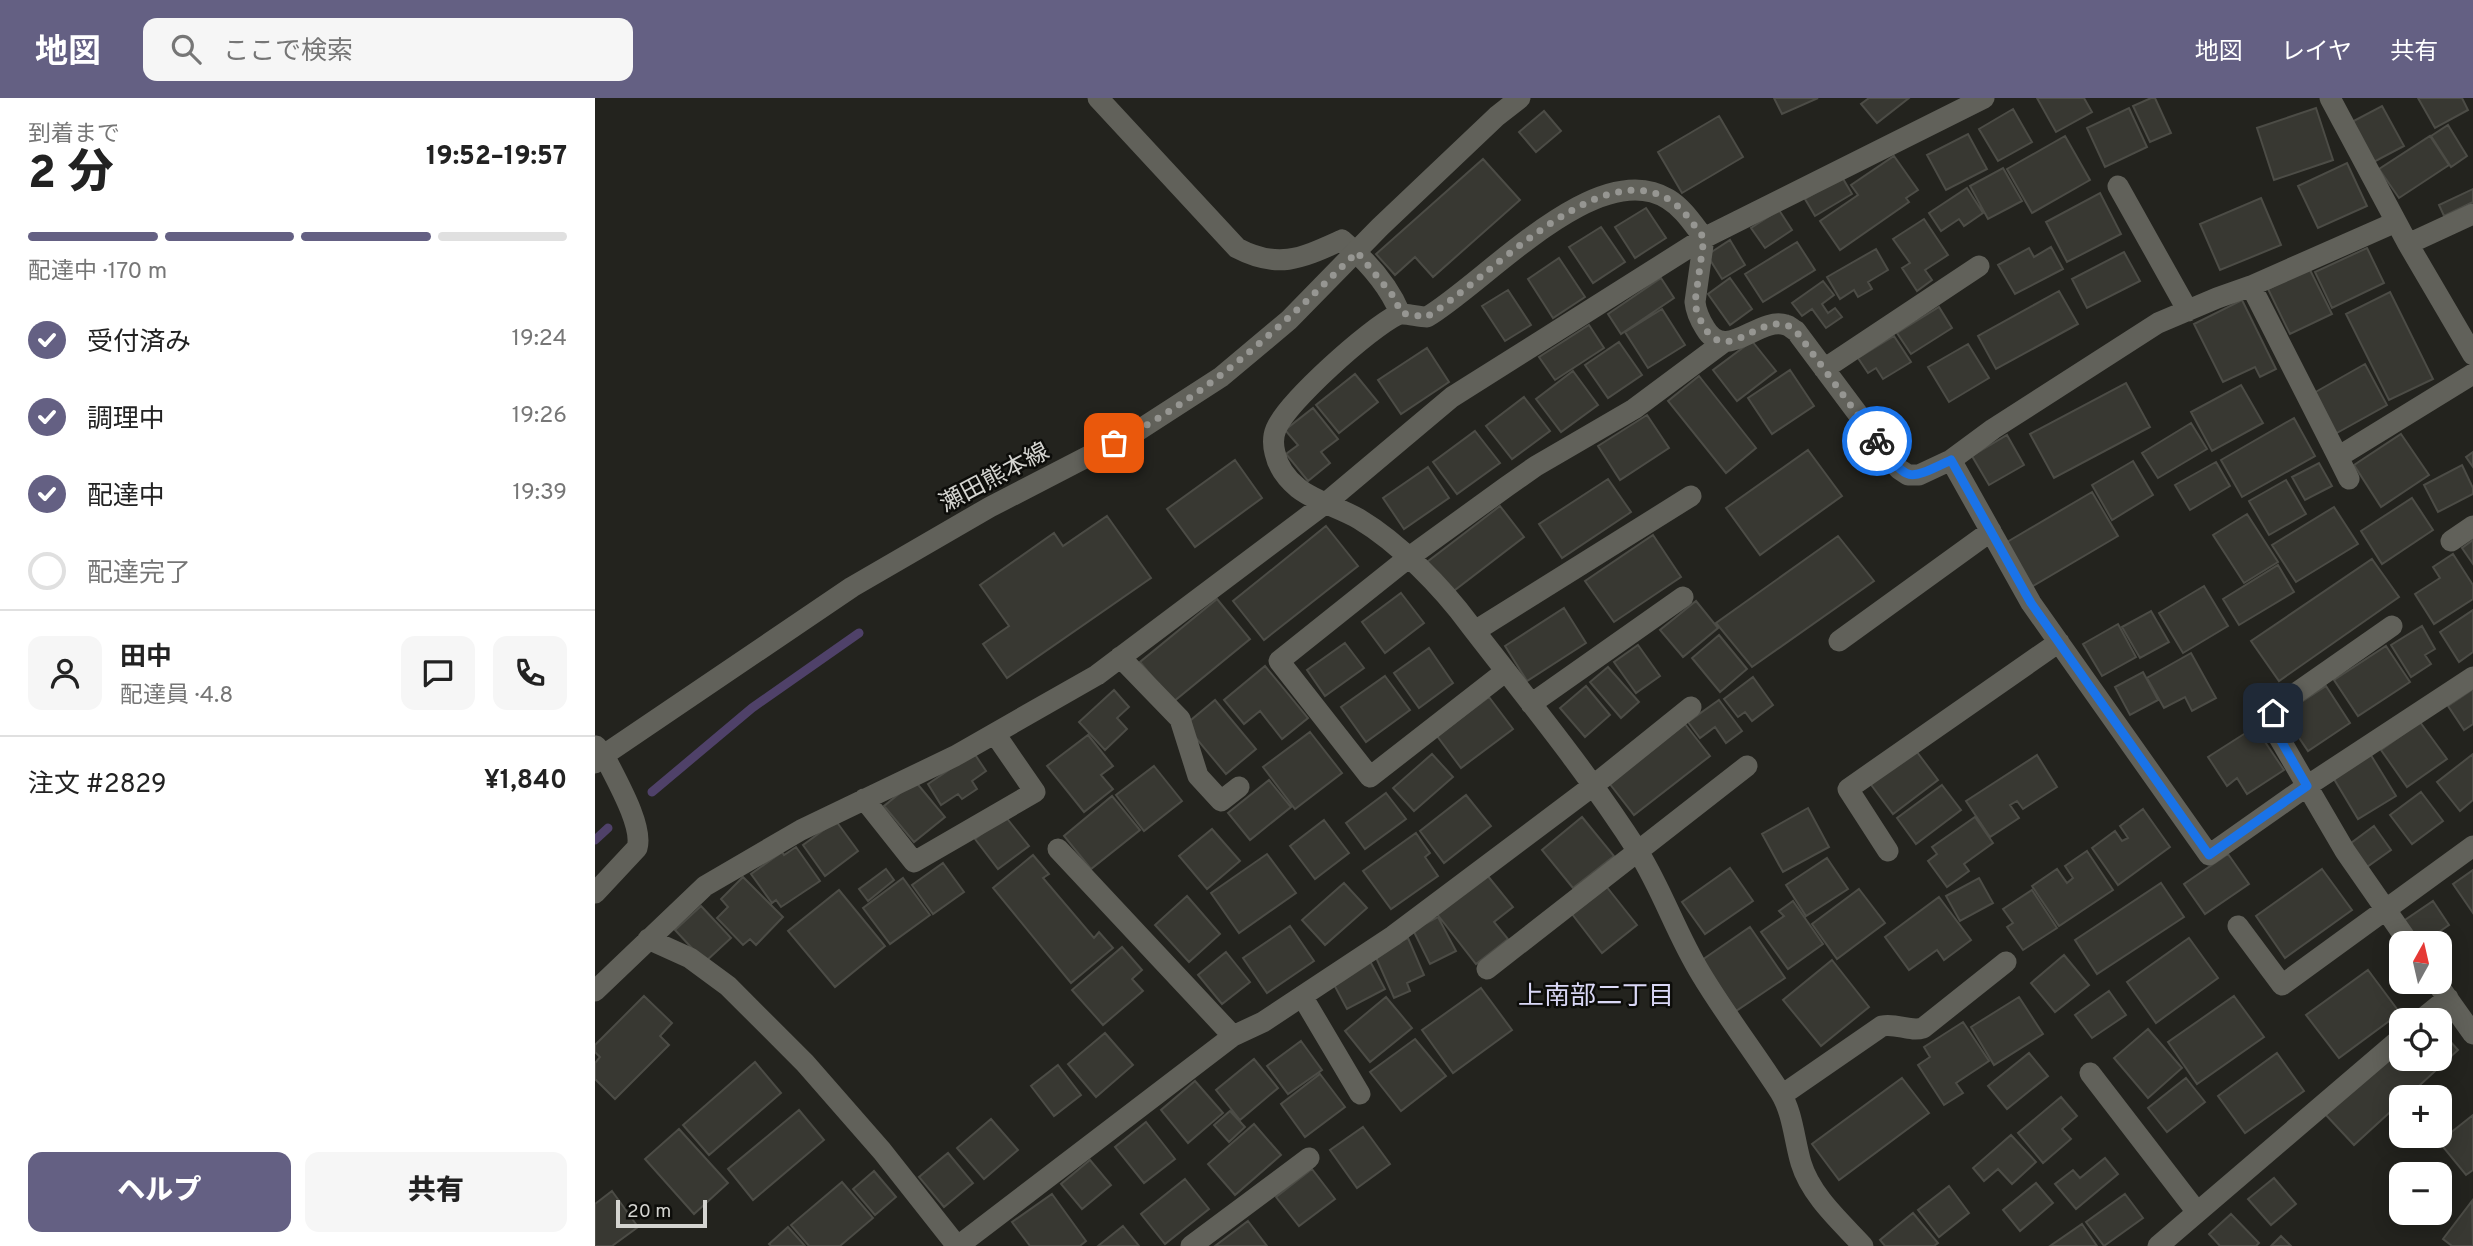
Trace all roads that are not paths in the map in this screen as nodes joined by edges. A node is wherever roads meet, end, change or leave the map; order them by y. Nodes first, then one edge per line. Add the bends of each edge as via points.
1 (1098, 98) edge
2 (1520, 98) edge
3 (1984, 98) edge
4 (2330, 98) edge
5 (2118, 186) dead end
6 (2473, 214) edge
7 (2396, 222) junction
8 (1704, 238) junction
9 (2408, 244) junction
10 (1357, 252) junction
11 (1979, 266) dead end
12 (2251, 286) junction
13 (2188, 311) junction
14 (1401, 313) junction
15 (1724, 342) junction
16 (2473, 355) edge
17 (1824, 369) junction
18 (2473, 374) edge
19 (2338, 457) junction
20 (1951, 460) junction
21 (2349, 479) dead end
22 (1691, 496) dead end
23 (1327, 502) junction
24 (2473, 526) edge
25 (1991, 531) junction
26 (2451, 541) dead end
27 (1408, 558) junction
28 (1683, 597) dead end
29 (2392, 626) dead end
30 (1475, 631) junction
31 (1839, 641) dead end
32 (2059, 642) junction
33 (1120, 657) junction
34 (1506, 671) junction
35 (2473, 677) edge
36 (1531, 704) junction
37 (1691, 707) dead end
38 (995, 734) junction
39 (598, 754) edge
40 (1747, 766) dead end
41 (1594, 785) junction
42 (2307, 786) junction
43 (1239, 787) dead end
44 (864, 799) junction
45 (2473, 846) edge
46 (1058, 849) dead end
47 (1888, 851) dead end
48 (1638, 853) junction
49 (595, 892) edge
50 (2384, 909) junction
51 (2238, 926) dead end
52 (2400, 931) edge
53 (648, 939) junction
54 (2006, 962) dead end
55 (1487, 969) dead end
56 (595, 991) edge
57 (2445, 994) edge
58 (1302, 996) junction
59 (2473, 1034) edge
60 (1233, 1036) junction
61 (2389, 1048) edge
62 (2089, 1073) dead end
63 (1360, 1094) dead end
64 (1782, 1095) junction
65 (1309, 1158) dead end
66 (2197, 1212) junction
67 (958, 1246) edge
68 (1191, 1246) edge
69 (1863, 1246) edge
70 (2158, 1246) edge

1 - 10 street via 1237,248 1253,256 1285,261 1342,240
2 - 10 street, 瀬田熊本線
3 - 8 street
4 - 7 street
5 - 13 street
6 - 9 street
7 - 9 street
7 - 12 street
8 - 14 street via 1667,198 1640,189 1613,192 1554,222 1426,317
8 - 15 street via 1696,312 1711,338
8 - 23 street via 1452,397
9 - 16 street
10 - 14 street via 1394,297
10 - 39 street, 瀬田熊本線 via 1289,320 1221,377 1139,430 990,507 852,587
11 - 17 street
12 - 13 street
12 - 19 street
13 - 20 street via 2158,323
14 - 23 street via 1355,345 1301,396 1276,429 1275,452 1284,474 1308,495
15 - 17 street via 1786,325 1796,331
15 - 27 street via 1635,409 1536,466
17 - 20 street via 1899,469 1919,475
18 - 19 street
19 - 21 street
20 - 25 street
22 - 30 street
23 - 27 street via 1361,520
23 - 33 street
24 - 26 street
25 - 31 street
25 - 32 street via 2031,603
27 - 30 street
27 - 34 street via 1279,661 1370,777
28 - 36 street
29 - 42 street via 2273,713 2277,734
30 - 34 street
32 - 42 street via 2209,855
32 - 47 street via 1848,789
33 - 38 street via 1097,676
33 - 43 street via 1180,719 1198,776 1216,806
34 - 36 street
35 - 42 street
36 - 41 street
37 - 41 street
38 - 44 street
38 - 44 street via 1035,792 915,862
39 - 49 street via 636,824 639,841
40 - 48 street
41 - 48 street
41 - 58 street via 1393,936
42 - 50 street
44 - 53 street via 705,886
45 - 50 street
46 - 60 street
48 - 55 street
48 - 64 street via 1699,972
50 - 51 street via 2282,985
50 - 52 street
53 - 56 street
53 - 67 street via 690,958 728,986 856,1121
54 - 64 street via 1923,1028 1882,1026
57 - 59 street
58 - 60 street
58 - 63 street
60 - 67 street
61 - 66 street
62 - 66 street
64 - 69 street via 1809,1181
65 - 68 street
66 - 70 street

